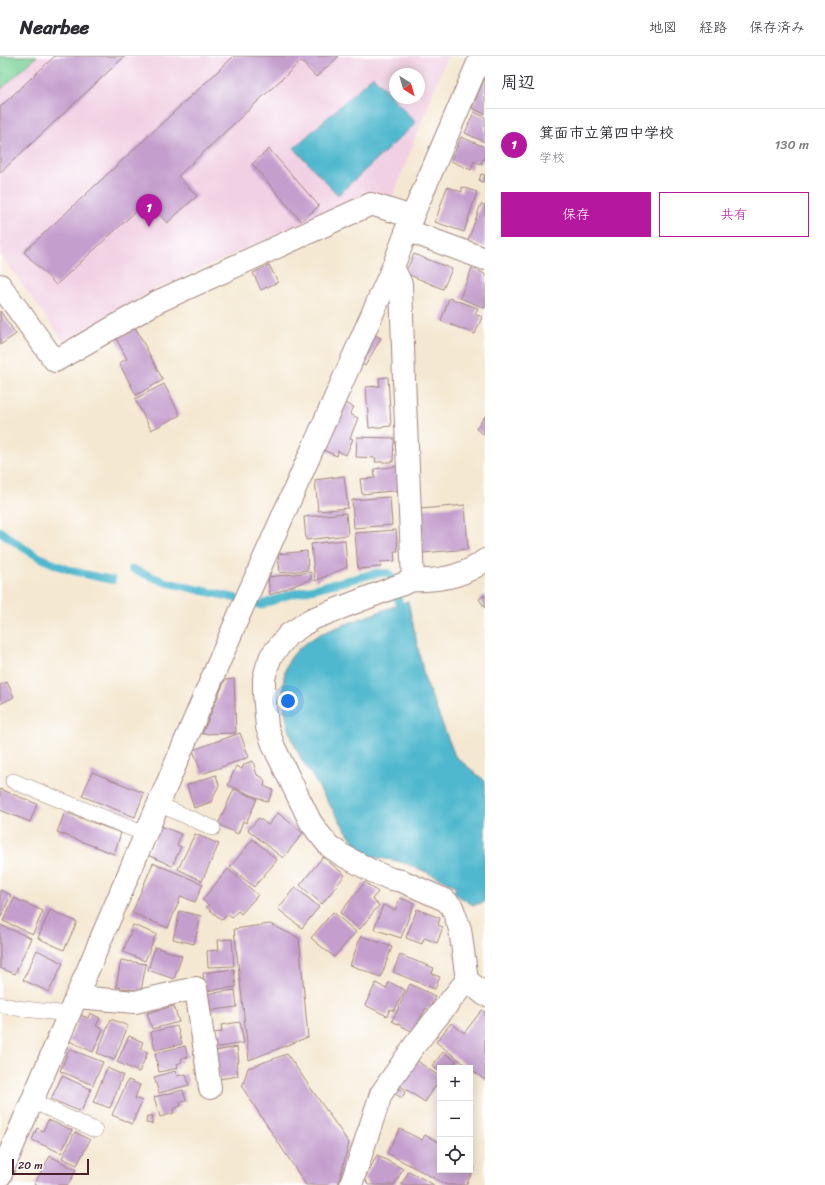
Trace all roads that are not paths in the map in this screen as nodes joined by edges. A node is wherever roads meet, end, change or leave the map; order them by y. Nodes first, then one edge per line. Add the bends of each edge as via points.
1 (481, 56) edge
2 (409, 223) junction
3 (485, 259) edge
4 (393, 267) junction
5 (0, 285) edge
6 (485, 560) edge
7 (413, 580) junction
8 (13, 781) dead end
9 (158, 804) junction
10 (212, 828) dead end
11 (145, 834) junction
12 (466, 980) junction
13 (485, 995) edge
14 (0, 1004) edge
15 (72, 1006) junction
16 (210, 1088) dead end
17 (32, 1101) junction
18 (95, 1130) dead end
19 (0, 1176) edge
20 (351, 1185) edge

1 - 2 street
2 - 3 street
2 - 4 street
2 - 5 street via 371,204 157,302 55,361
4 - 7 street via 401,284
4 - 9 street
6 - 7 street via 457,575
7 - 12 street via 312,619 288,635 271,656 266,667 264,693 267,727 310,821 329,846 368,869 445,900 452,907 460,930
8 - 11 lane
9 - 10 lane
9 - 11 street
11 - 15 street
12 - 13 street
12 - 20 street via 414,1046 381,1094
14 - 15 lane via 16,1008
15 - 16 street via 135,1002 196,988
15 - 17 street
17 - 18 lane
17 - 19 street

